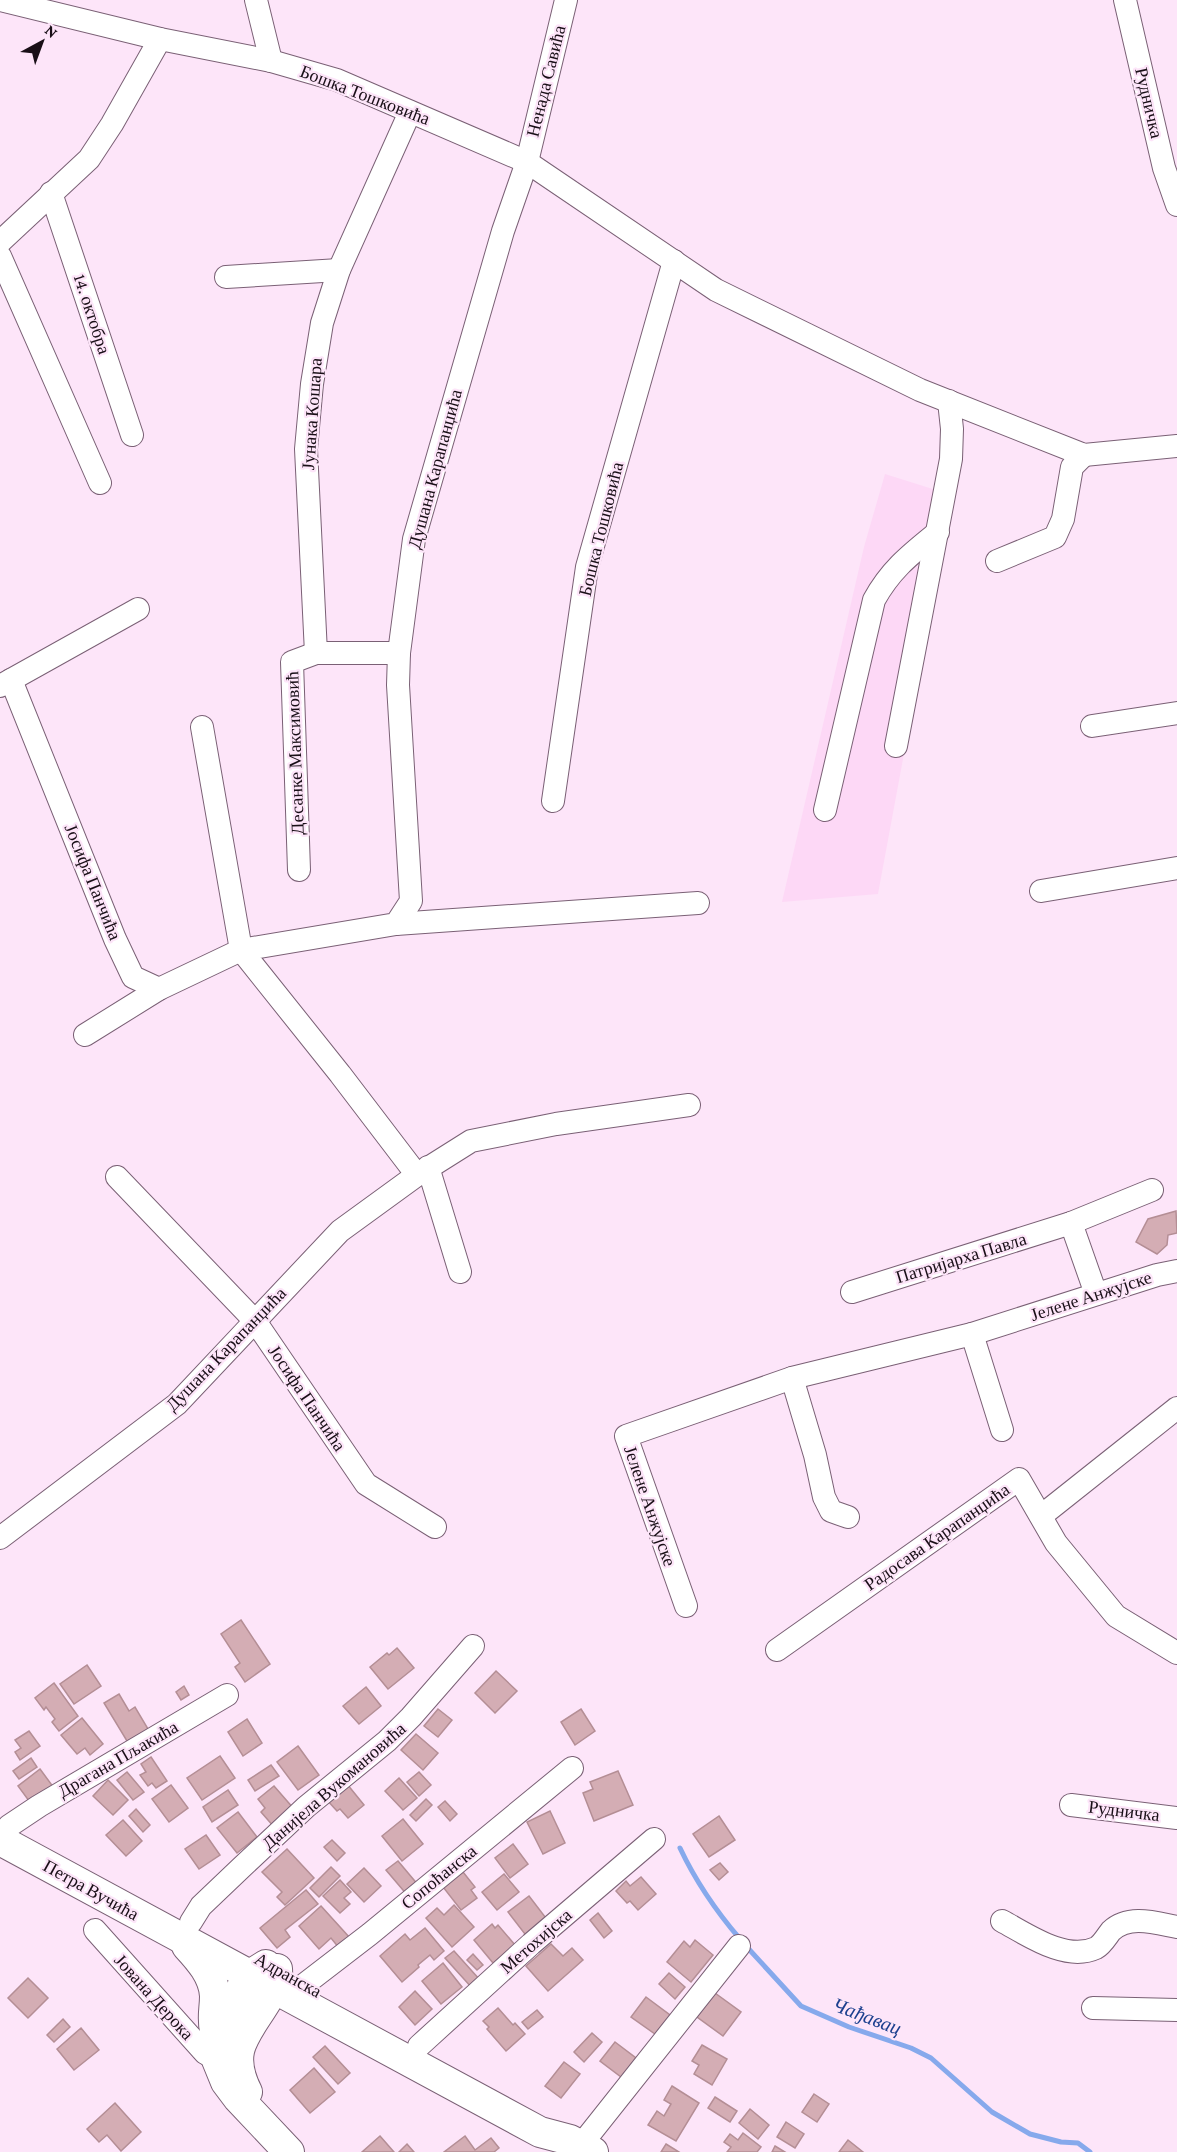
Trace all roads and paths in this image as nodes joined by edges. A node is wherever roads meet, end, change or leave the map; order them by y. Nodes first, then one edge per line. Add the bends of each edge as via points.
1 (0, 0) edge
2 (256, 0) edge
3 (566, 0) edge
4 (1125, 0) edge
5 (160, 39) junction
6 (271, 61) junction
7 (410, 112) junction
8 (527, 162) junction
9 (51, 193) junction
10 (1177, 205) edge
11 (0, 242) edge
12 (0, 256) edge
13 (674, 261) junction
14 (339, 270) junction
15 (226, 277) dead end
16 (949, 401) junction
17 (132, 435) dead end
18 (1177, 446) edge
19 (1084, 455) junction
20 (100, 483) dead end
21 (938, 532) junction
22 (998, 561) dead end
23 (138, 609) dead end
24 (316, 653) junction
25 (399, 653) junction
26 (6, 683) edge
27 (1177, 713) edge
28 (1092, 726) dead end
29 (202, 727) dead end
30 (896, 746) dead end
31 (553, 801) dead end
32 (825, 810) dead end
33 (1177, 868) edge
34 (299, 870) dead end
35 (1041, 891) dead end
36 (698, 903) dead end
37 (396, 924) junction
38 (241, 950) junction
39 (159, 989) junction
40 (85, 1035) dead end
41 (689, 1105) dead end
42 (422, 1171) junction
43 (117, 1177) dead end
44 (1152, 1190) dead end
45 (1071, 1223) junction
46 (1177, 1271) edge
47 (460, 1272) dead end
48 (852, 1292) dead end
49 (1096, 1294) junction
50 (255, 1321) junction
51 (972, 1334) junction
52 (792, 1378) junction
53 (1177, 1408) edge
54 (1002, 1430) dead end
55 (1041, 1516) junction
56 (848, 1517) dead end
57 (435, 1527) dead end
58 (0, 1538) edge
59 (686, 1606) dead end
60 (473, 1646) dead end
61 (777, 1650) dead end
62 (1177, 1653) edge
63 (228, 1695) dead end
64 (572, 1768) dead end
65 (1071, 1804) dead end
66 (1177, 1818) edge
67 (3, 1829) edge
68 (654, 1839) dead end
69 (1002, 1921) dead end
70 (1177, 1927) edge
71 (95, 1930) dead end
72 (187, 1931) junction
73 (739, 1946) dead end
74 (267, 1974) junction
75 (305, 1984) junction
76 (1093, 2008) dead end
77 (1177, 2010) edge
78 (332, 2019) junction
79 (253, 2024) junction
80 (215, 2030) junction
81 (419, 2046) junction
82 (217, 2060) junction
83 (266, 2126) junction
84 (581, 2146) edge
85 (289, 2152) edge

1 - 5 street, Бошка Тошковића
2 - 6 street
3 - 8 street, Ненада Савића
4 - 10 street, Рудничка via 1164,168
5 - 6 street, Бошка Тошковића
5 - 9 street via 89,159
6 - 7 street, Бошка Тошковића via 337,80
7 - 8 street, Бошка Тошковића
7 - 14 street, Јунака Кошара
8 - 13 street, Бошка Тошковића
8 - 25 street, Душана Карапанџића via 503,231 414,539
9 - 11 street
9 - 17 street, 14. октобра
12 - 20 street
13 - 16 street, Бошка Тошковића via 716,290
13 - 31 street, Бошка Тошковића via 587,567
14 - 15 street
14 - 24 street, Јунака Кошара via 322,323 306,449
16 - 19 street, Бошка Тошковића
16 - 21 street via 951,459
18 - 19 street, Бошка Тошковића
19 - 22 street via 1072,467 1063,519 1055,537
21 - 30 street
21 - 32 street via 899,564 874,600
23 - 26 street
24 - 25 street
24 - 34 street, Десанке Максимовић via 292,662
25 - 37 street, Душана Карапанџића via 411,901
26 - 39 street, Јосифа Панчића via 133,977
27 - 28 street
29 - 38 street
33 - 35 street
36 - 37 street
37 - 38 street
38 - 39 street
38 - 42 street
39 - 40 street
41 - 42 street, Душана Карапанџића via 471,1141
42 - 47 street
42 - 50 street, Душана Карапанџића via 340,1231
43 - 50 street, Јосифа Панчића
44 - 45 street, Патријарха Павла
45 - 48 street, Патријарха Павла
45 - 49 street
46 - 49 street, Јелене Анжујске
49 - 51 street, Јелене Анжујске
50 - 57 street, Јосифа Панчића via 366,1484
50 - 58 street, Душана Карапанџића via 177,1404
51 - 52 street, Јелене Анжујске
51 - 54 street
52 - 56 street via 824,1497 831,1511
52 - 59 street, Јелене Анжујске via 626,1436
53 - 55 street
55 - 61 street, Радосава Карапанџића via 1019,1479
55 - 62 street, Радосава Карапанџића via 1056,1543 1116,1616
60 - 72 street, Данијела Вукомановића via 387,1741 306,1807 201,1906
63 - 67 street, Драгана Пљакића
64 - 75 street, Сопоћанска
65 - 66 street, Рудничка
67 - 72 main road, Адранска
68 - 81 street, Метохијска
69 - 70 street via 1060,1951 1098,1948 1118,1924 1129,1921
71 - 82 street, Јована Дерока via 205,2054
72 - 74 main road, Адранска
72 - 80 main road via 210,1977 215,1995
73 - 84 street
74 - 75 main road, Адранска
74 - 78 main road, Адранска
74 - 79 main road, Јована Дерока
74 - 80 main road, Јована Дерока
75 - 81 main road, Адранска
76 - 77 street
78 - 79 main road via 290,2010 269,2014
78 - 84 main road, Адранска via 540,2132
79 - 83 main road, Јована Дерока via 240,2045 238,2065 244,2087
80 - 82 main road, Јована Дерока
81 - 84 main road, Адранска
82 - 83 main road, Јована Дерока via 226,2082
83 - 85 main road, Јована Дерока

